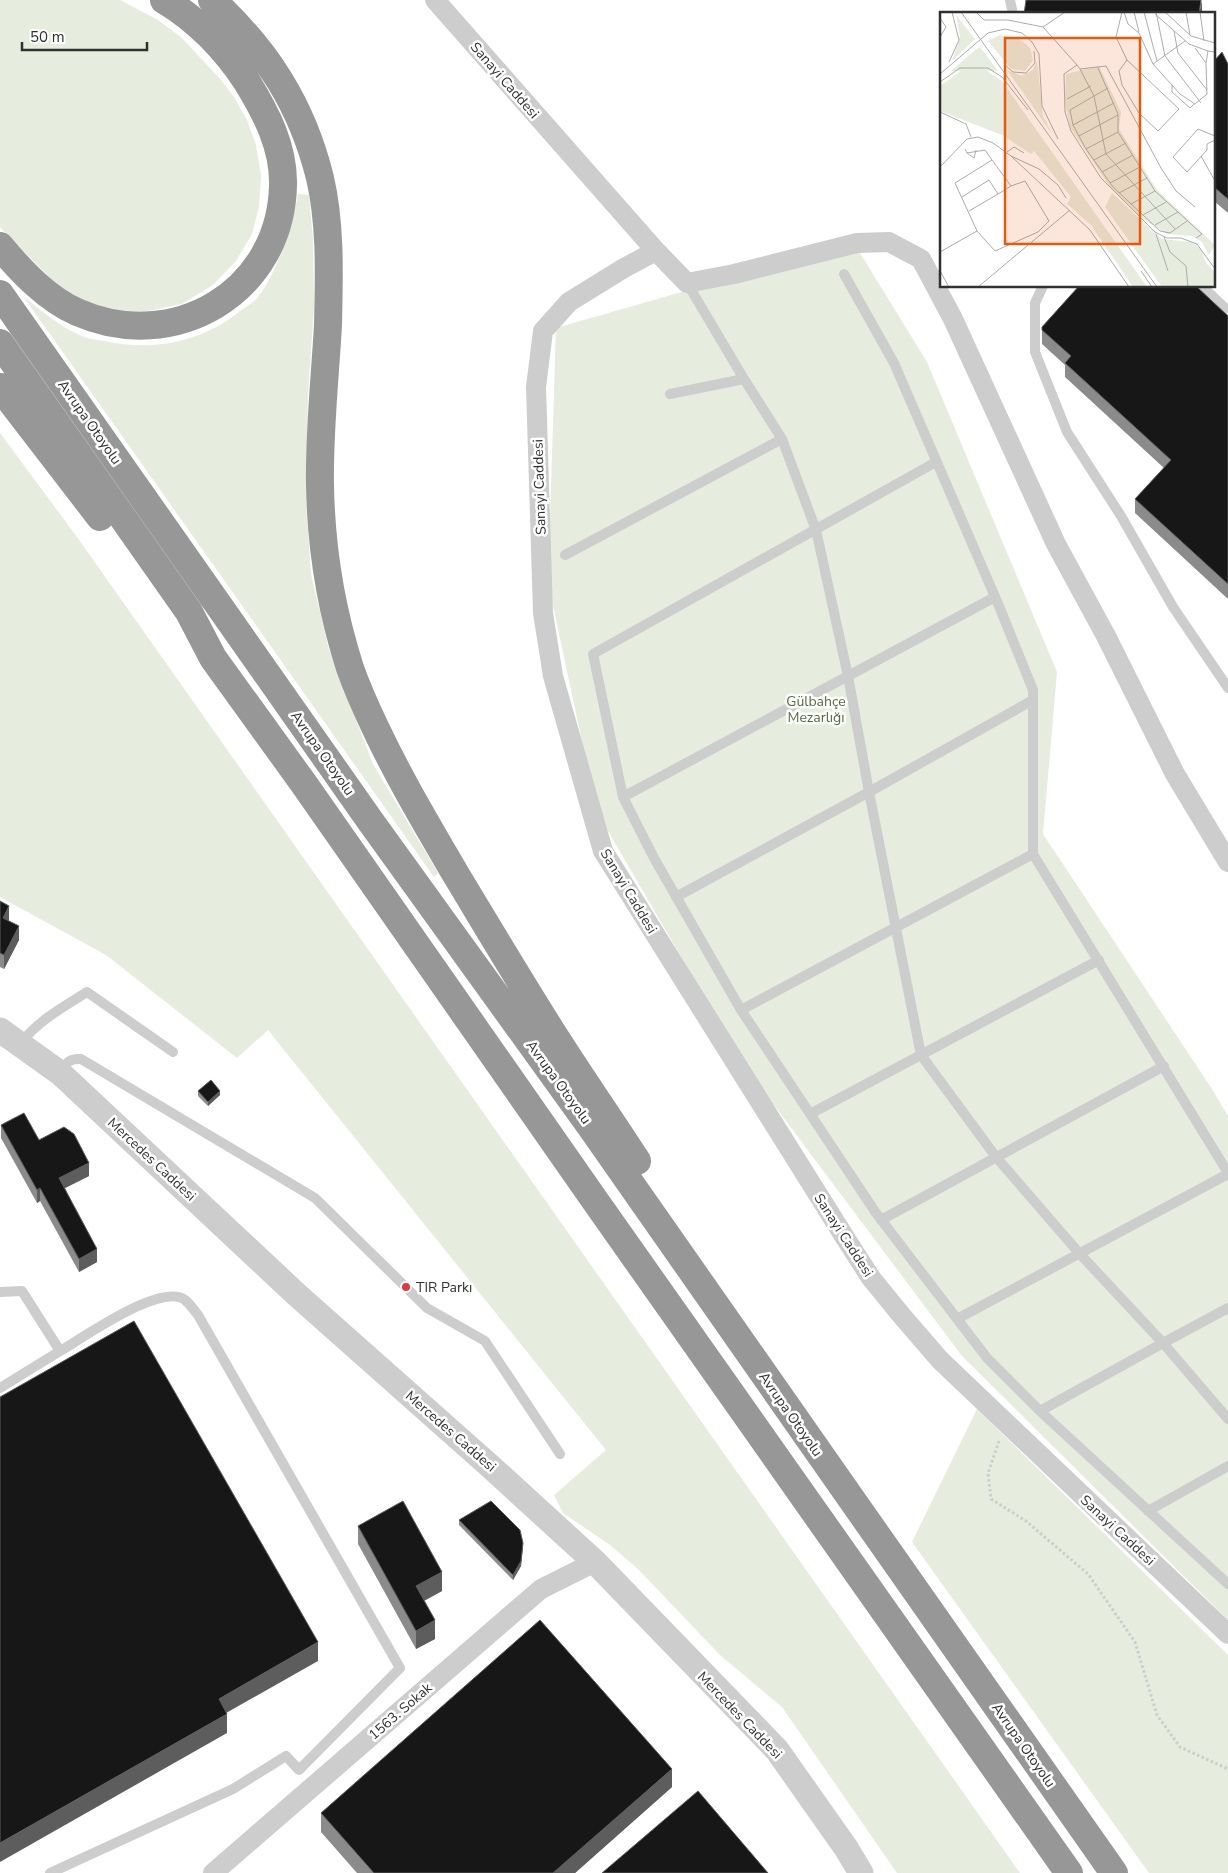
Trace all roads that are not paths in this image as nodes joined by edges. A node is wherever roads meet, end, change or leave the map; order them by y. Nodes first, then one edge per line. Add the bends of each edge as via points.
1 (164, 0) edge
2 (212, 0) edge
3 (435, 0) edge
4 (0, 246) edge
5 (656, 251) junction
6 (844, 274) dead end
7 (687, 283) junction
8 (1042, 288) edge
9 (1204, 288) edge
10 (0, 294) edge
11 (1228, 311) edge
12 (0, 343) edge
13 (744, 379) junction
14 (0, 387) edge
15 (670, 394) dead end
16 (782, 439) junction
17 (936, 462) junction
18 (816, 530) junction
19 (565, 555) dead end
20 (995, 597) junction
21 (213, 658) junction
22 (848, 676) junction
23 (1228, 688) edge
24 (1032, 700) junction
25 (869, 792) junction
26 (623, 796) junction
27 (1033, 854) junction
28 (1228, 862) edge
29 (676, 897) junction
30 (896, 926) junction
31 (1099, 960) junction
32 (741, 1010) junction
33 (0, 1030) edge
34 (21, 1044) junction
35 (173, 1052) dead end
36 (920, 1055) junction
37 (1164, 1066) junction
38 (60, 1073) junction
39 (810, 1114) junction
40 (996, 1157) junction
41 (1228, 1173) edge
42 (881, 1220) junction
43 (1079, 1253) junction
44 (696, 1278) junction
45 (0, 1292) edge
46 (1228, 1308) edge
47 (957, 1319) junction
48 (1163, 1342) junction
49 (60, 1351) junction
50 (0, 1388) edge
51 (1040, 1411) junction
52 (1228, 1419) edge
53 (560, 1454) dead end
54 (1228, 1466) edge
55 (1148, 1511) junction
56 (596, 1562) junction
57 (1228, 1584) edge
58 (1228, 1634) edge
59 (50, 1873) edge
60 (213, 1873) edge
61 (860, 1873) edge
62 (1069, 1873) edge
63 (1114, 1873) edge

1 - 4 highway via 190,18 238,69 258,100 275,138 282,164 280,210 275,231 261,259 235,290 194,317 168,324 125,325 103,322 75,312 27,276
2 - 44 highway via 252,40 293,103 320,180 328,264 328,324 320,443 322,534 336,621 351,672 399,777 548,1026 643,1170 675,1224
3 - 5 street, Sanayi Caddesi
5 - 7 street
5 - 58 street, Sanayi Caddesi via 569,302 549,324 543,331 536,388 543,613 553,676 603,851 871,1278 940,1360
6 - 17 lane via 894,363
7 - 13 lane
7 - 28 street via 857,243 889,242 921,260 953,319 1056,544 1175,774
8 - 23 lane via 1035,303 1035,352 1067,432 1121,516 1173,607
9 - 11 lane
10 - 44 highway, Avrupa Otoyolu
12 - 21 highway, Avrupa Otoyolu via 189,612
13 - 15 lane
13 - 16 lane
14 - 21 highway via 152,586
16 - 18 lane
16 - 19 lane
17 - 18 lane
17 - 20 lane
18 - 22 lane
18 - 26 lane via 593,654
20 - 22 lane
20 - 24 lane via 1032,690
21 - 62 highway, Avrupa Otoyolu
22 - 25 lane
22 - 26 lane
24 - 25 lane
24 - 27 lane
25 - 29 lane
25 - 30 lane
26 - 29 lane
27 - 30 lane
27 - 31 lane
29 - 32 lane
30 - 32 lane
30 - 36 lane
31 - 36 lane
31 - 37 lane
32 - 39 lane
33 - 34 street, Mercedes Caddesi
34 - 35 lane via 31,1030 87,992
34 - 38 street, Mercedes Caddesi
36 - 39 lane
36 - 40 lane
37 - 40 lane
37 - 41 lane
38 - 53 lane via 68,1062 81,1059 315,1198 427,1308 485,1341
38 - 56 street, Mercedes Caddesi via 296,1294
39 - 42 lane
40 - 42 lane
40 - 43 lane
41 - 43 lane
42 - 47 lane
43 - 47 lane
43 - 48 lane
44 - 63 highway, Avrupa Otoyolu
45 - 49 lane via 22,1291
46 - 48 lane
47 - 51 lane via 986,1358
48 - 51 lane
48 - 52 lane
49 - 50 lane
49 - 59 lane via 137,1305 169,1296 184,1299 198,1315 400,1668 299,1770 286,1756 233,1789
51 - 55 lane
54 - 55 lane
55 - 57 lane
56 - 60 street, 1563. Sokak via 541,1589
56 - 61 street, Mercedes Caddesi via 777,1750

